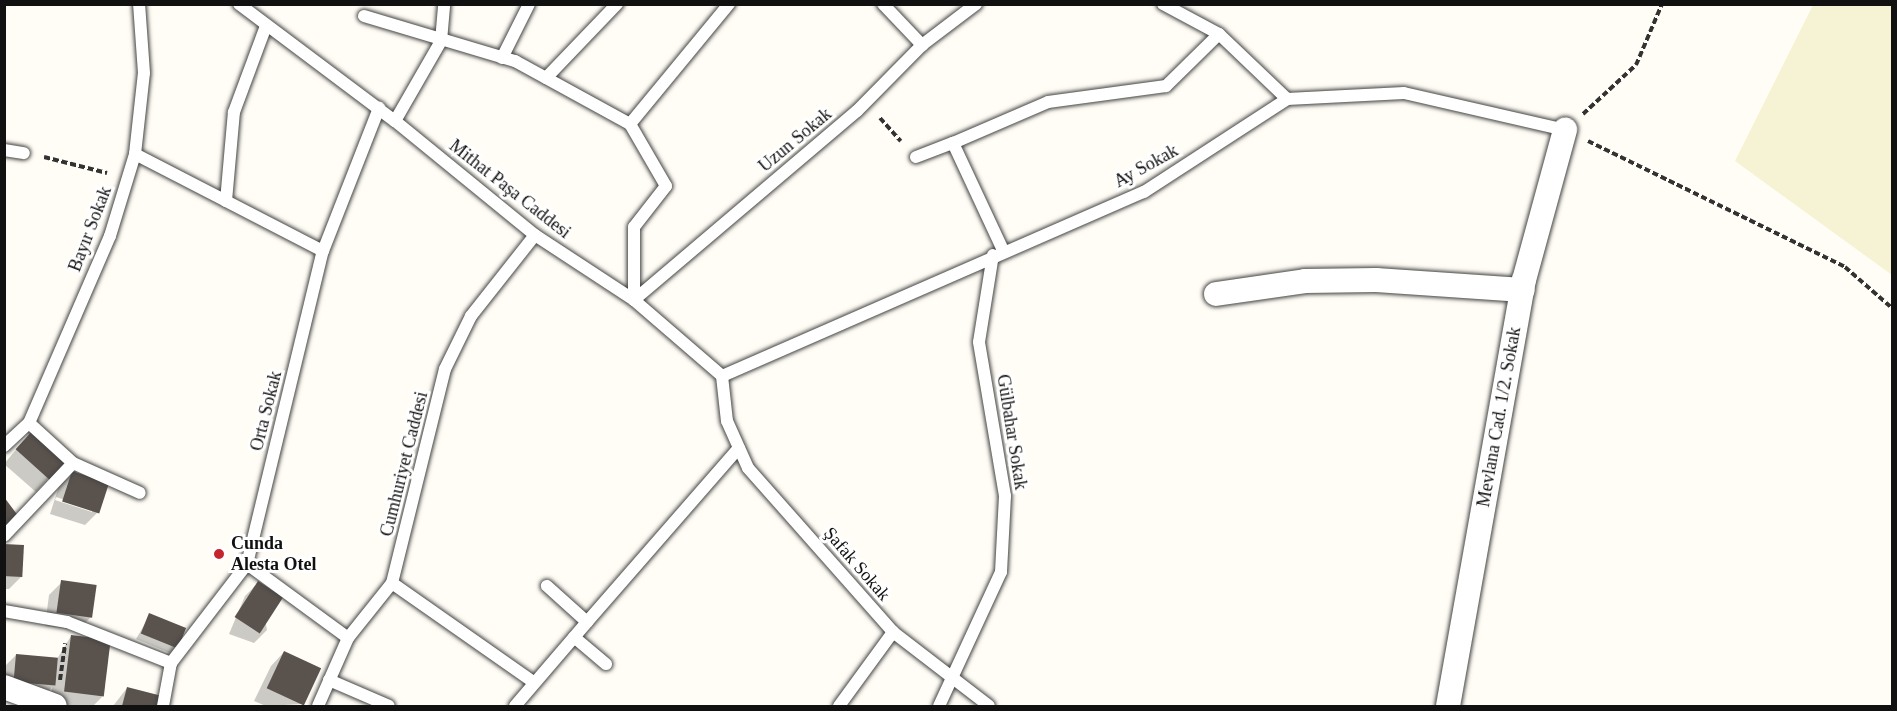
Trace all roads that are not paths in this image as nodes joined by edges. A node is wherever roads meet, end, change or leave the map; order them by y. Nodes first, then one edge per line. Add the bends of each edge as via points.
1 (139, 4) edge
2 (239, 4) edge
3 (444, 4) edge
4 (529, 4) edge
5 (616, 4) edge
6 (729, 4) edge
7 (882, 4) edge
8 (976, 4) edge
9 (1163, 4) edge
10 (364, 16) dead end
11 (266, 26) junction
12 (1219, 34) junction
13 (441, 41) junction
14 (922, 45) junction
15 (502, 58) junction
16 (546, 78) junction
17 (1287, 99) junction
18 (379, 108) junction
19 (395, 120) junction
20 (630, 124) junction
21 (1565, 130) joint
22 (953, 143) junction
23 (4, 150) edge
24 (24, 153) road end
25 (135, 154) junction
26 (916, 157) road end
27 (226, 201) junction
28 (535, 236) junction
29 (323, 250) junction
30 (998, 252) junction
31 (1522, 290) junction
32 (1216, 294) dead end
33 (634, 300) junction
34 (722, 376) junction
35 (29, 423) junction
36 (4, 446) edge
37 (739, 448) junction
38 (73, 463) junction
39 (140, 494) dead end
40 (4, 536) edge
41 (247, 564) junction
42 (392, 583) junction
43 (547, 586) dead end
44 (4, 611) edge
45 (587, 622) junction
46 (892, 632) junction
47 (574, 637) junction
48 (348, 638) junction
49 (171, 663) junction
50 (606, 664) dead end
51 (956, 679) junction
52 (329, 680) junction
53 (532, 681) junction
54 (4, 687) edge
55 (60, 705) edge
56 (163, 706) edge
57 (318, 706) edge
58 (389, 706) edge
59 (515, 706) edge
60 (839, 706) edge
61 (939, 706) edge
62 (989, 706) edge
63 (1449, 706) edge

1 - 25 lane, Bayır Sokak via 144,73
2 - 11 lane, Mithat Paşa Caddesi
3 - 13 lane
4 - 15 lane
5 - 16 lane
6 - 20 lane
7 - 14 lane
8 - 14 lane, Uzun Sokak
9 - 12 lane
10 - 13 lane
11 - 18 lane, Mithat Paşa Caddesi
11 - 27 lane via 234,112
12 - 17 lane
12 - 22 lane via 1166,86 1048,102
13 - 15 lane
13 - 19 lane
14 - 33 lane, Uzun Sokak via 866,103
15 - 16 lane
16 - 20 lane
17 - 21 lane via 1404,93
17 - 30 lane, Ay Sokak via 1144,192
18 - 19 lane, Mithat Paşa Caddesi
18 - 29 lane, Orta Sokak
19 - 28 lane, Mithat Paşa Caddesi
20 - 33 lane via 666,186 634,227
21 - 31 street, Mevlana Cad. 1/2. Sokak
22 - 26 lane
22 - 30 lane
23 - 24 lane
25 - 27 lane
25 - 35 lane, Bayır Sokak via 110,236
27 - 29 lane
28 - 33 lane, Mithat Paşa Caddesi
28 - 42 lane, Cumhuriyet Caddesi via 471,316 445,369
29 - 41 lane, Orta Sokak
30 - 34 lane, Ay Sokak
30 - 51 lane, Gülbahar Sokak via 980,342 1005,496 1000,572
31 - 32 street via 1364,280 1305,281
31 - 63 street, Mevlana Cad. 1/2. Sokak
33 - 34 lane, Mithat Paşa Caddesi
34 - 37 lane, Şafak Sokak via 727,421
35 - 36 lane, Bayır Sokak
35 - 38 lane
37 - 45 lane
37 - 46 lane, Şafak Sokak via 748,468
38 - 39 lane
38 - 40 lane
41 - 48 lane
41 - 49 lane, Orta Sokak
42 - 48 lane, Cumhuriyet Caddesi
42 - 53 lane
43 - 45 lane
44 - 49 lane via 67,621
45 - 47 lane
46 - 51 lane, Şafak Sokak
46 - 60 lane
47 - 50 lane
47 - 53 lane
48 - 52 lane, Cumhuriyet Caddesi
49 - 56 lane, Orta Sokak
51 - 61 lane, Gülbahar Sokak
51 - 62 lane, Şafak Sokak
52 - 57 lane, Cumhuriyet Caddesi
52 - 58 lane
53 - 59 lane
54 - 55 street

